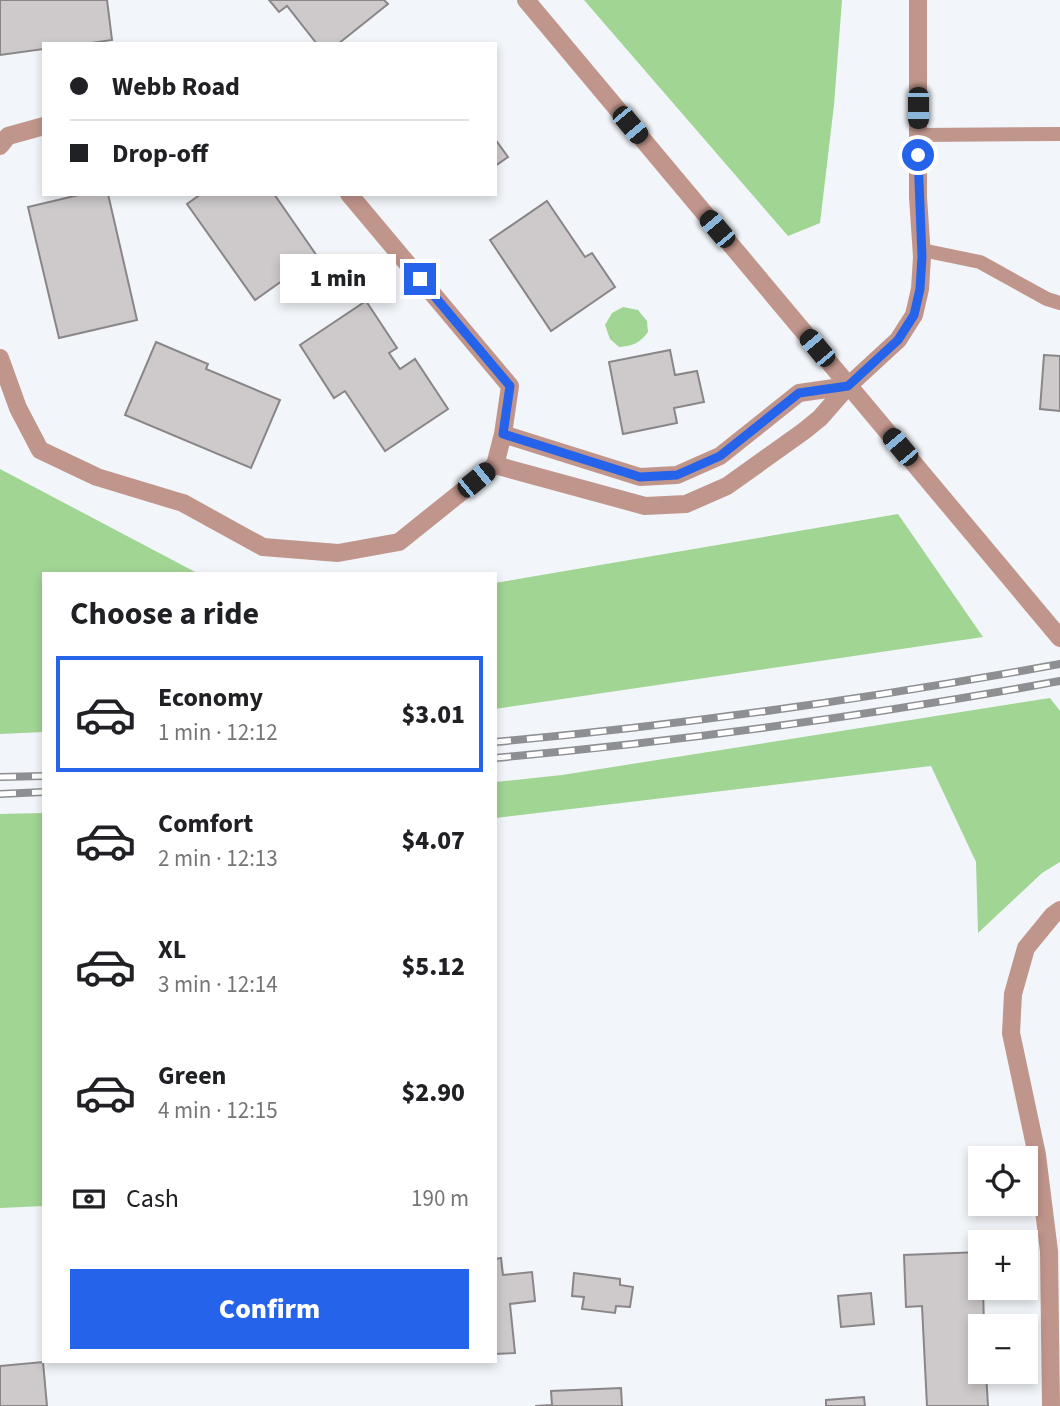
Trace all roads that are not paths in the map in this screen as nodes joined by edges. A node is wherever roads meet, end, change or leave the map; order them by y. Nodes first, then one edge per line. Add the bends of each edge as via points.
1 (526, 0) edge
2 (918, 0) edge
3 (42, 127) edge
4 (1060, 134) edge
5 (918, 135) junction
6 (0, 146) edge
7 (351, 196) edge
8 (922, 250) junction
9 (1060, 303) edge
10 (0, 358) edge
11 (848, 386) junction
12 (503, 434) junction
13 (495, 465) junction
14 (1060, 639) edge
15 (1060, 910) edge
16 (1051, 1406) edge

1 - 11 street
2 - 5 street
3 - 6 street via 8,136
4 - 5 lane
5 - 8 street
7 - 12 street via 510,386
8 - 9 lane via 981,262
8 - 11 street via 914,315 898,340
10 - 13 street via 40,450 97,477 183,503 263,547 338,552 399,542
11 - 12 street via 799,393 720,456 677,475 640,477
11 - 13 street via 820,418 793,439 727,486 686,504 645,506
11 - 14 street
12 - 13 street
15 - 16 street via 1026,948 1013,993 1012,1033 1037,1155 1049,1251

